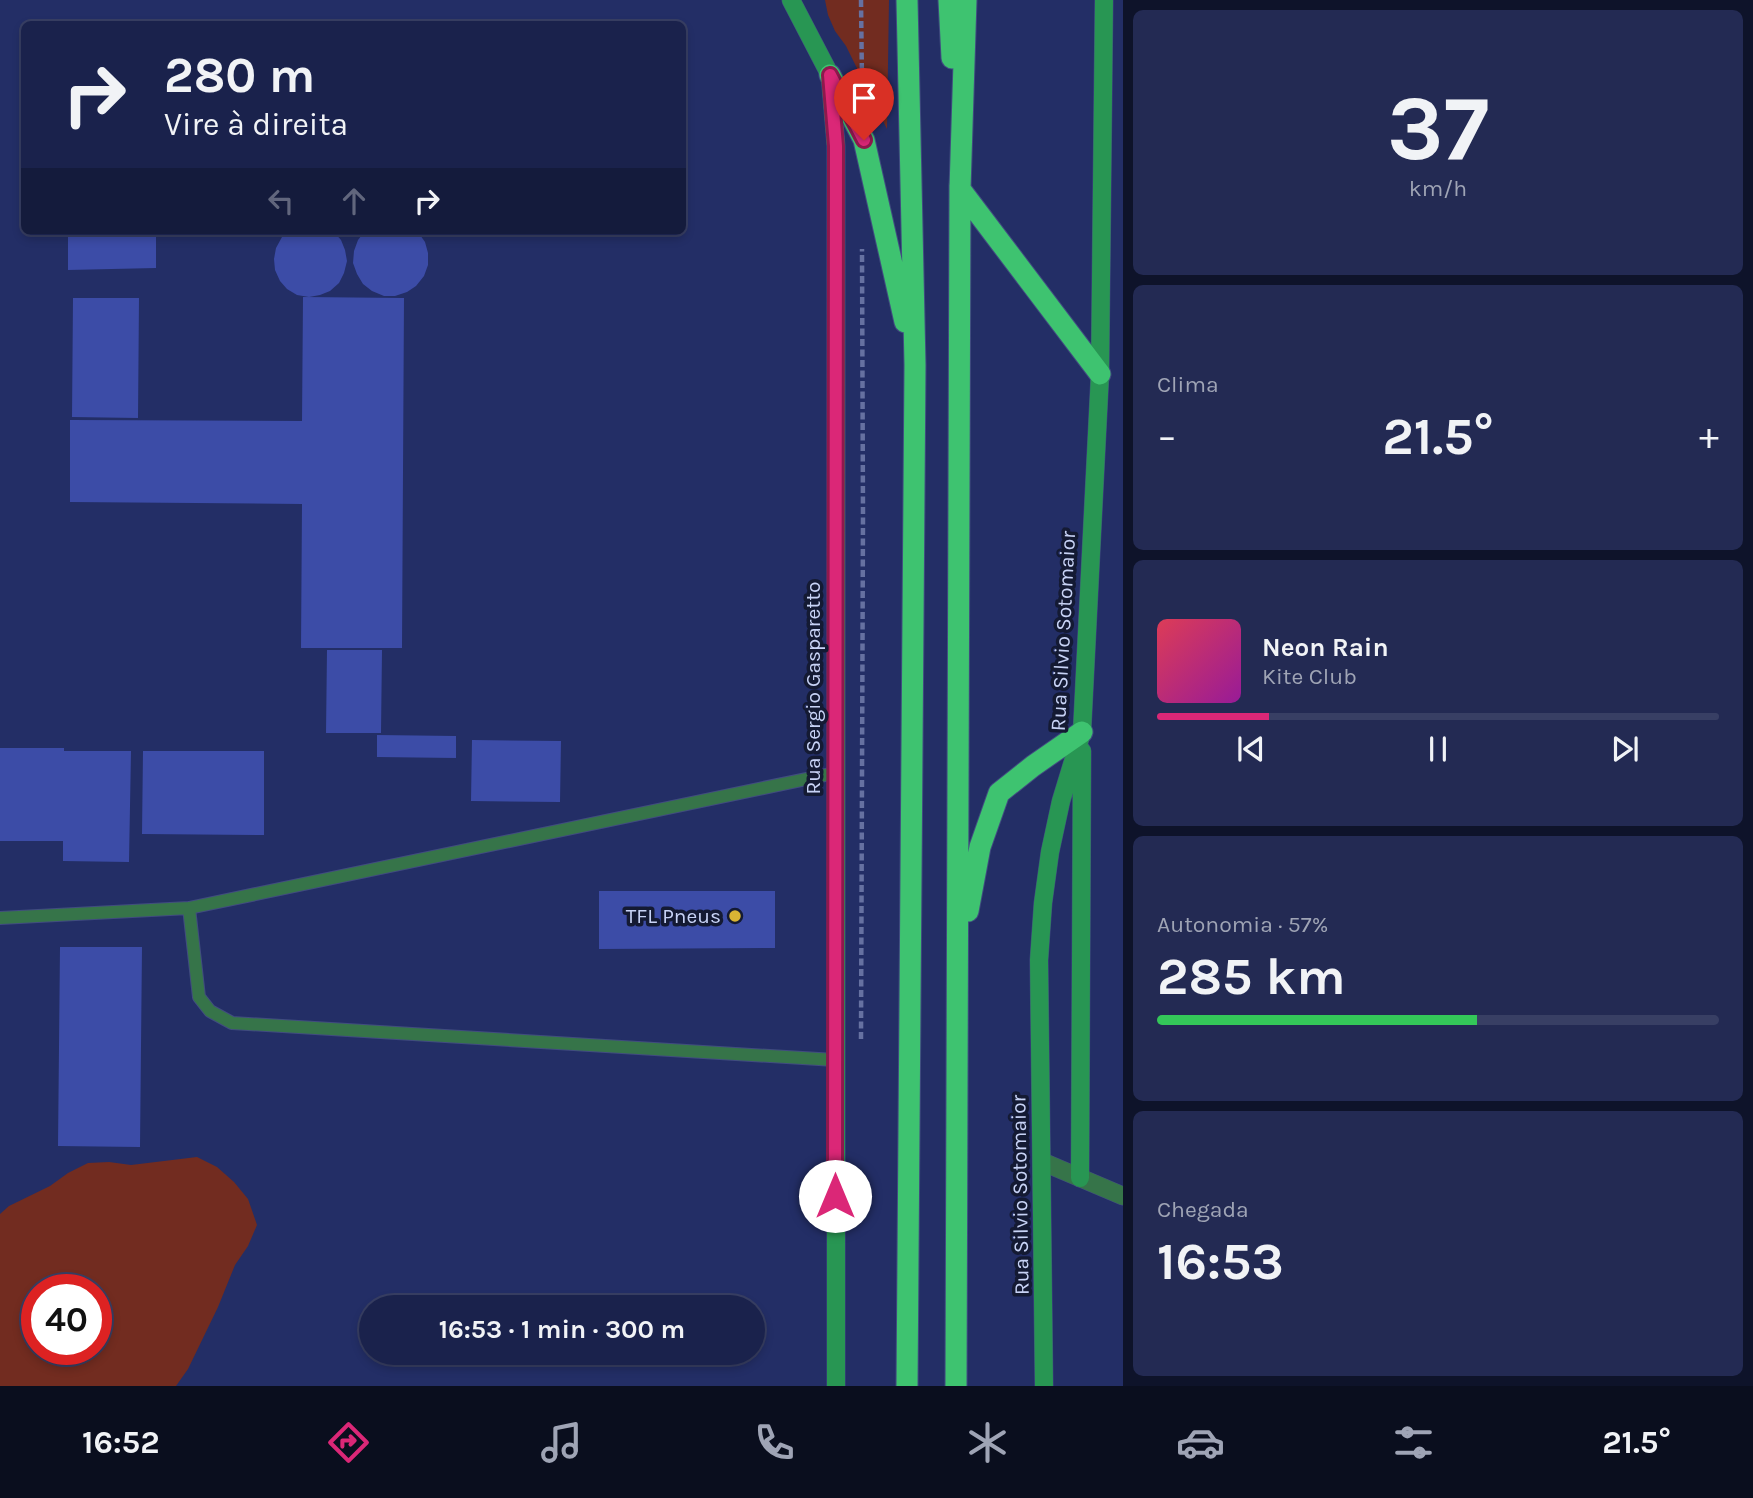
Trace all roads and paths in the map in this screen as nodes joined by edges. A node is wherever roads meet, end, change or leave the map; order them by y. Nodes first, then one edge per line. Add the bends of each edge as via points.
1 (791, 0) edge
2 (861, 0) edge
3 (907, 0) edge
4 (949, 0) edge
5 (966, 0) edge
6 (1104, 0) edge
7 (830, 75) junction
8 (862, 96) dead end
9 (960, 189) junction
10 (862, 245) dead end
11 (915, 365) junction
12 (1100, 374) junction
13 (1082, 732) junction
14 (835, 773) junction
15 (189, 908) junction
16 (0, 918) edge
17 (958, 965) junction
18 (861, 1048) dead end
19 (835, 1060) junction
20 (1043, 1161) junction
21 (1080, 1178) junction
22 (1123, 1196) edge
23 (836, 1386) edge
24 (907, 1386) edge
25 (956, 1386) edge
26 (1044, 1386) edge

1 - 7 street, Rua Sergio Gasparetto
2 - 8 path
3 - 11 highway
4 - 9 highway
5 - 9 highway
6 - 12 street, Rua Silvio Sotomaior
7 - 11 highway via 864,140
7 - 14 street, Rua Sergio Gasparetto via 836,146
9 - 12 highway
9 - 17 highway
10 - 18 path
11 - 24 highway
12 - 13 street, Rua Silvio Sotomaior
13 - 17 highway via 999,793 980,847
13 - 20 street, Rua Silvio Sotomaior via 1061,801 1043,903 1039,960
13 - 21 street
14 - 15 lane
14 - 19 street, Rua Sergio Gasparetto
15 - 16 lane
15 - 19 lane via 199,997 210,1012 232,1023
17 - 25 highway
19 - 23 street, Rua Sergio Gasparetto
20 - 21 street
20 - 26 street, Rua Silvio Sotomaior
21 - 22 street

